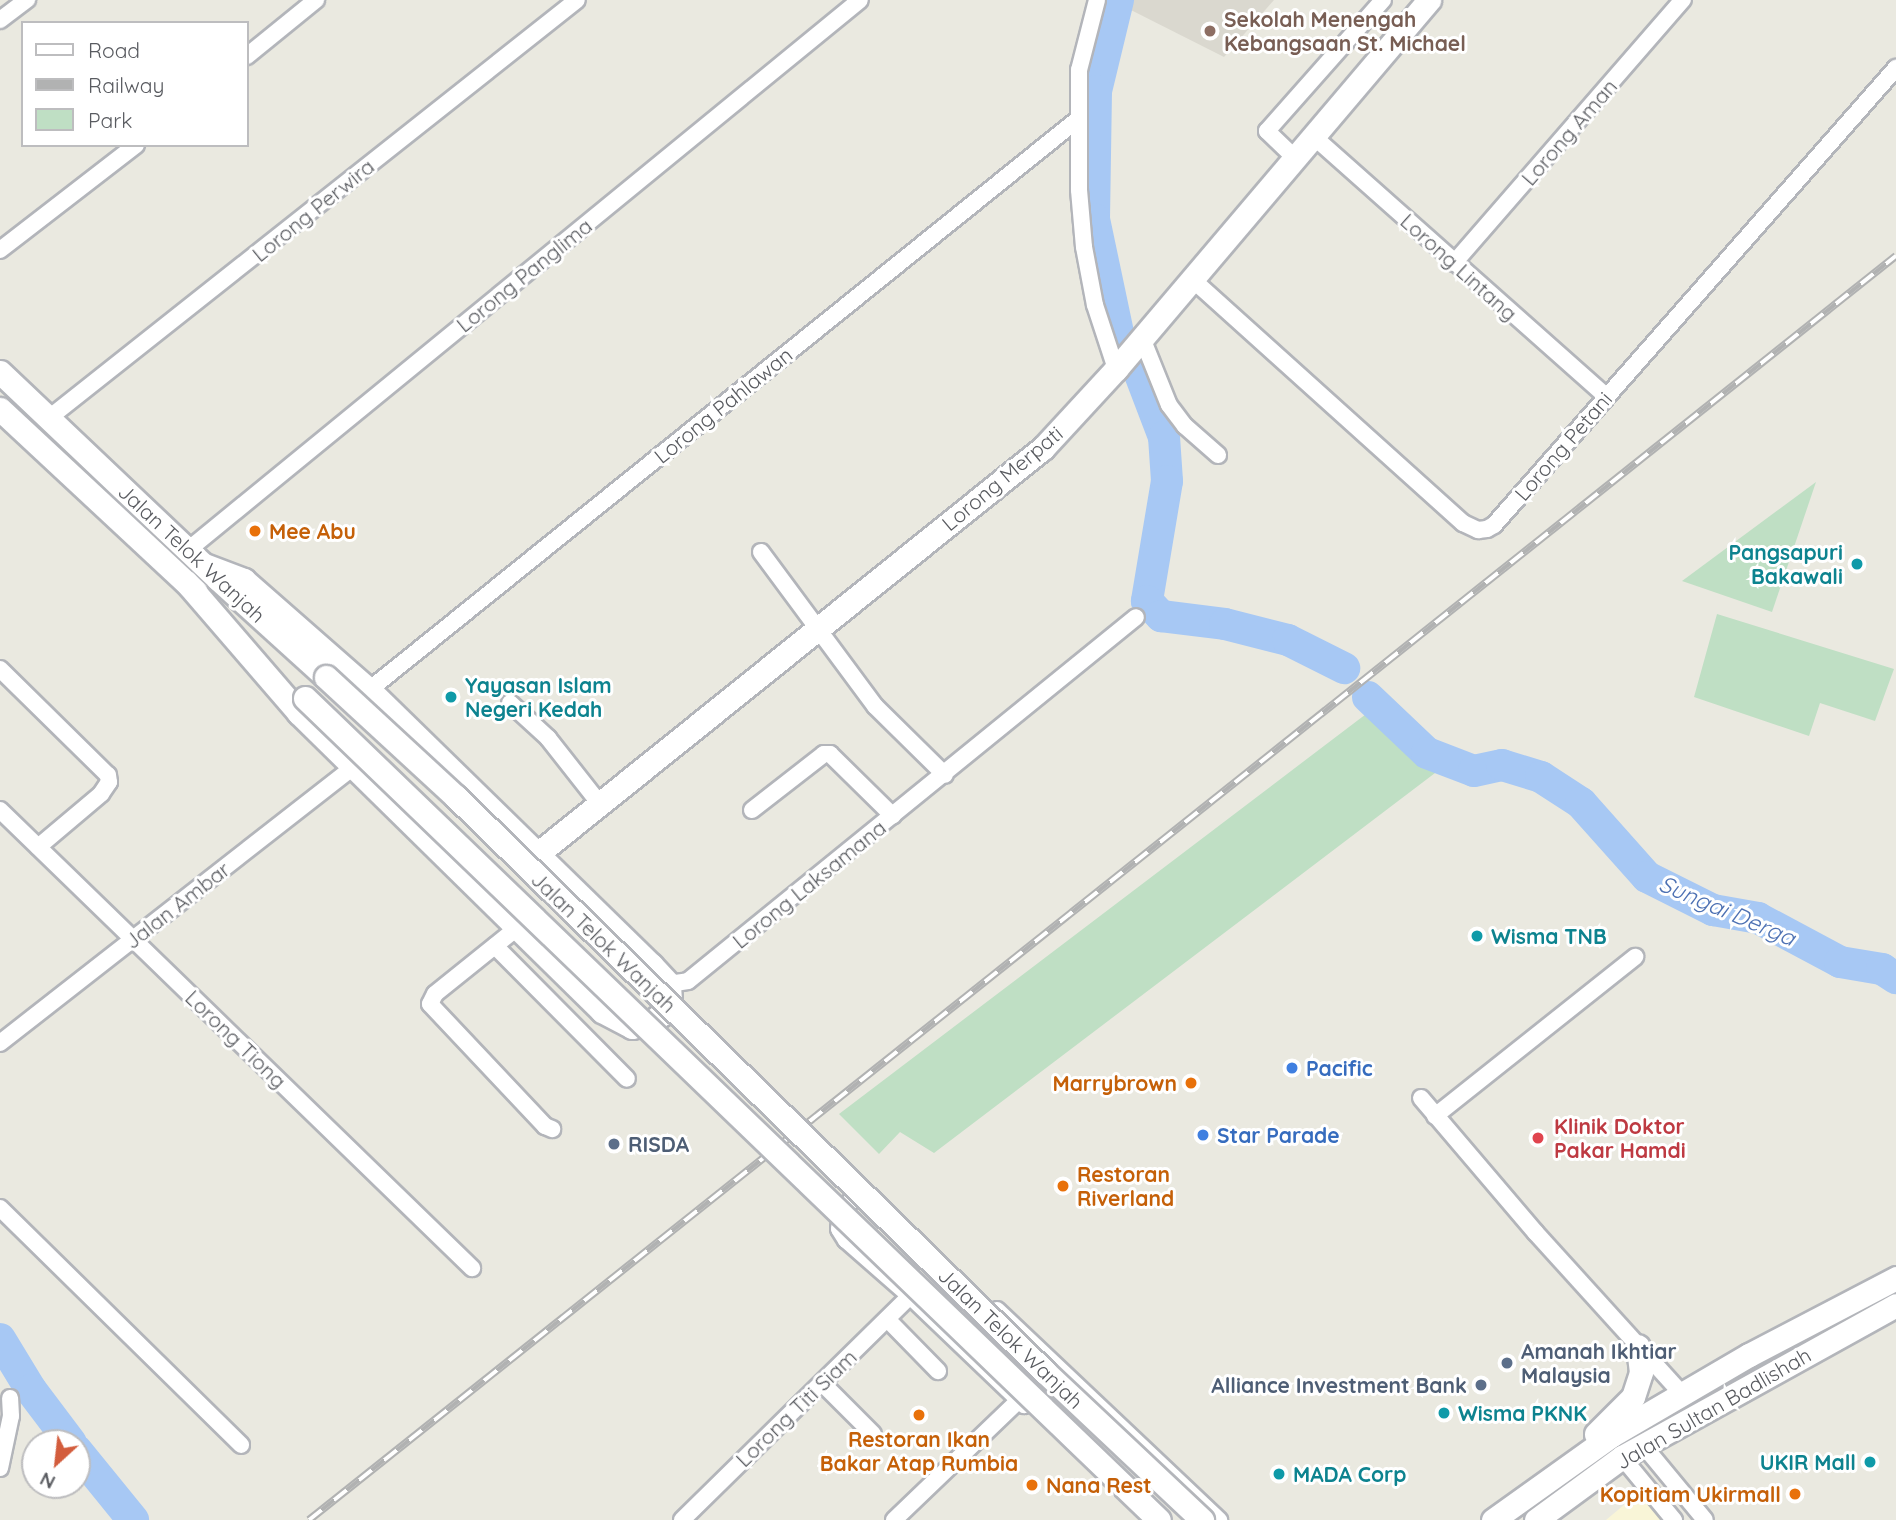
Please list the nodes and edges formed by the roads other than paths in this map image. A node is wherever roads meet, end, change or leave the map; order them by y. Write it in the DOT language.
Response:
graph roads {
  1 [pos="27,0"];
  2 [pos="316,0"];
  3 [pos="577,0"];
  4 [pos="860,0"];
  5 [pos="1097,0"];
  6 [pos="1383,0"];
  7 [pos="1429,0"];
  8 [pos="1683,0"];
  9 [pos="0,20"];
  10 [pos="248,56"];
  11 [pos="1896,68"];
  12 [pos="1077,120"];
  13 [pos="1312,136"];
  14 [pos="132,147"];
  15 [pos="1295,158"];
  16 [pos="0,250"];
  17 [pos="1454,263"];
  18 [pos="1192,279"];
  19 [pos="1142,338"];
  20 [pos="1116,369"];
  21 [pos="0,372"];
  22 [pos="1606,396"];
  23 [pos="0,409"];
  24 [pos="49,418"];
  25 [pos="1218,454"];
  26 [pos="761,552"];
  27 [pos="196,558"];
  28 [pos="186,582"];
  29 [pos="1136,617"];
  30 [pos="820,628"];
  31 [pos="0,669"];
  32 [pos="369,690"];
  33 [pos="510,703"];
  34 [pos="353,767"];
  35 [pos="945,775"];
  36 [pos="600,804"];
  37 [pos="0,810"];
  38 [pos="752,810"];
  39 [pos="893,816"];
  40 [pos="38,847"];
  41 [pos="536,855"];
  42 [pos="517,928"];
  43 [pos="133,939"];
  44 [pos="495,946"];
  45 [pos="1635,957"];
  46 [pos="669,984"];
  47 [pos="0,1043"];
  48 [pos="627,1079"];
  49 [pos="1421,1098"];
  50 [pos="1435,1116"];
  51 [pos="552,1129"];
  52 [pos="0,1208"];
  53 [pos="472,1268"];
  54 [pos="1896,1278"];
  55 [pos="910,1296"];
  56 [pos="1896,1304"];
  57 [pos="887,1319"];
  58 [pos="1638,1346"];
  59 [pos="938,1371"];
  60 [pos="822,1383"];
  61 [pos="1682,1394"];
  62 [pos="10,1398"];
  63 [pos="1019,1400"];
  64 [pos="873,1434"];
  65 [pos="241,1445"];
  66 [pos="1643,1445"];
  67 [pos="1622,1457"];
  68 [pos="0,1468"];
  69 [pos="1554,1476"];
  70 [pos="682,1520"];
  71 [pos="894,1520"];
  72 [pos="1145,1520"];
  73 [pos="1159,1520"];
  74 [pos="1202,1520"];
  75 [pos="1219,1520"];
  76 [pos="1493,1520"];
  77 [pos="1536,1520"];
  78 [pos="1674,1520"];
  79 [pos="1705,1520"];
  1 -- 9 [label="street"];
  2 -- 10 [label="street"];
  3 -- 24 [label="street, Lorong Perwira"];
  4 -- 27 [label="street, Lorong Panglima"];
  5 -- 12 [label="street"];
  6 -- 15 [label="street"];
  7 -- 13 [label="main road, Lorong Merpati"];
  8 -- 17 [label="street, Lorong Aman"];
  11 -- 22 [label="street, Lorong Petani"];
  12 -- 20 [label="street"];
  12 -- 32 [label="street, Lorong Pahlawan"];
  13 -- 15 [label="main road, Lorong Merpati"];
  13 -- 17 [label="street, Lorong Lintang"];
  14 -- 16 [label="street"];
  15 -- 18 [label="main road, Lorong Merpati"];
  17 -- 22 [label="street, Lorong Lintang"];
  18 -- 19 [label="main road, Lorong Merpati"];
  18 -- 22 [label="street, Lorong Petani"];
  19 -- 20 [label="main road, Lorong Merpati"];
  19 -- 25 [label="street"];
  20 -- 30 [label="main road, Lorong Merpati"];
  21 -- 24 [label="main road, Jalan Telok Wanjah"];
  23 -- 28 [label="main road, Jalan Telok Wanjah"];
  24 -- 27 [label="main road, Jalan Telok Wanjah"];
  26 -- 30 [label="street"];
  27 -- 32 [label="main road"];
  27 -- 74 [label="main road, Jalan Telok Wanjah, bridge"];
  28 -- 34 [label="main road"];
  28 -- 73 [label="main road, Jalan Telok Wanjah, bridge"];
  29 -- 35 [label="street, Lorong Laksamana"];
  30 -- 35 [label="street"];
  30 -- 36 [label="main road, Lorong Merpati"];
  31 -- 40 [label="street"];
  32 -- 41 [label="main road"];
  33 -- 36 [label="street"];
  34 -- 42 [label="main road"];
  34 -- 43 [label="street, Jalan Ambar"];
  35 -- 39 [label="street, Lorong Laksamana"];
  36 -- 41 [label="main road, Lorong Merpati"];
  37 -- 40 [label="street, Lorong Tiong"];
  38 -- 39 [label="street"];
  39 -- 46 [label="street, Lorong Laksamana"];
  40 -- 43 [label="street, Lorong Tiong"];
  41 -- 46 [label="main road"];
  42 -- 44 [label="street"];
  42 -- 46 [label="main road"];
  43 -- 47 [label="street, Jalan Ambar"];
  43 -- 53 [label="street, Lorong Tiong"];
  44 -- 48 [label="street"];
  44 -- 51 [label="street"];
  45 -- 50 [label="street"];
  49 -- 50 [label="street"];
  50 -- 58 [label="street"];
  52 -- 65 [label="street"];
  54 -- 61 [label="main road, Jalan Sultan Badlishah"];
  55 -- 57 [label="street, Lorong Titi Siam"];
  55 -- 63 [label="street"];
  55 -- 75 [label="street"];
  56 -- 66 [label="main road, Jalan Sultan Badlishah"];
  57 -- 59 [label="street"];
  57 -- 60 [label="street, Lorong Titi Siam"];
  58 -- 61 [label="street"];
  58 -- 69 [label="main road"];
  60 -- 64 [label="street"];
  60 -- 70 [label="street, Lorong Titi Siam"];
  61 -- 69 [label="main road, Jalan Sultan Badlishah"];
  62 -- 68 [label="street"];
  63 -- 71 [label="street"];
  63 -- 72 [label="street"];
  66 -- 67 [label="main road, Jalan Sultan Badlishah"];
  66 -- 79 [label="street"];
  67 -- 77 [label="main road, Jalan Sultan Badlishah"];
  67 -- 78 [label="street"];
  69 -- 76 [label="main road, Jalan Sultan Badlishah"];
}
